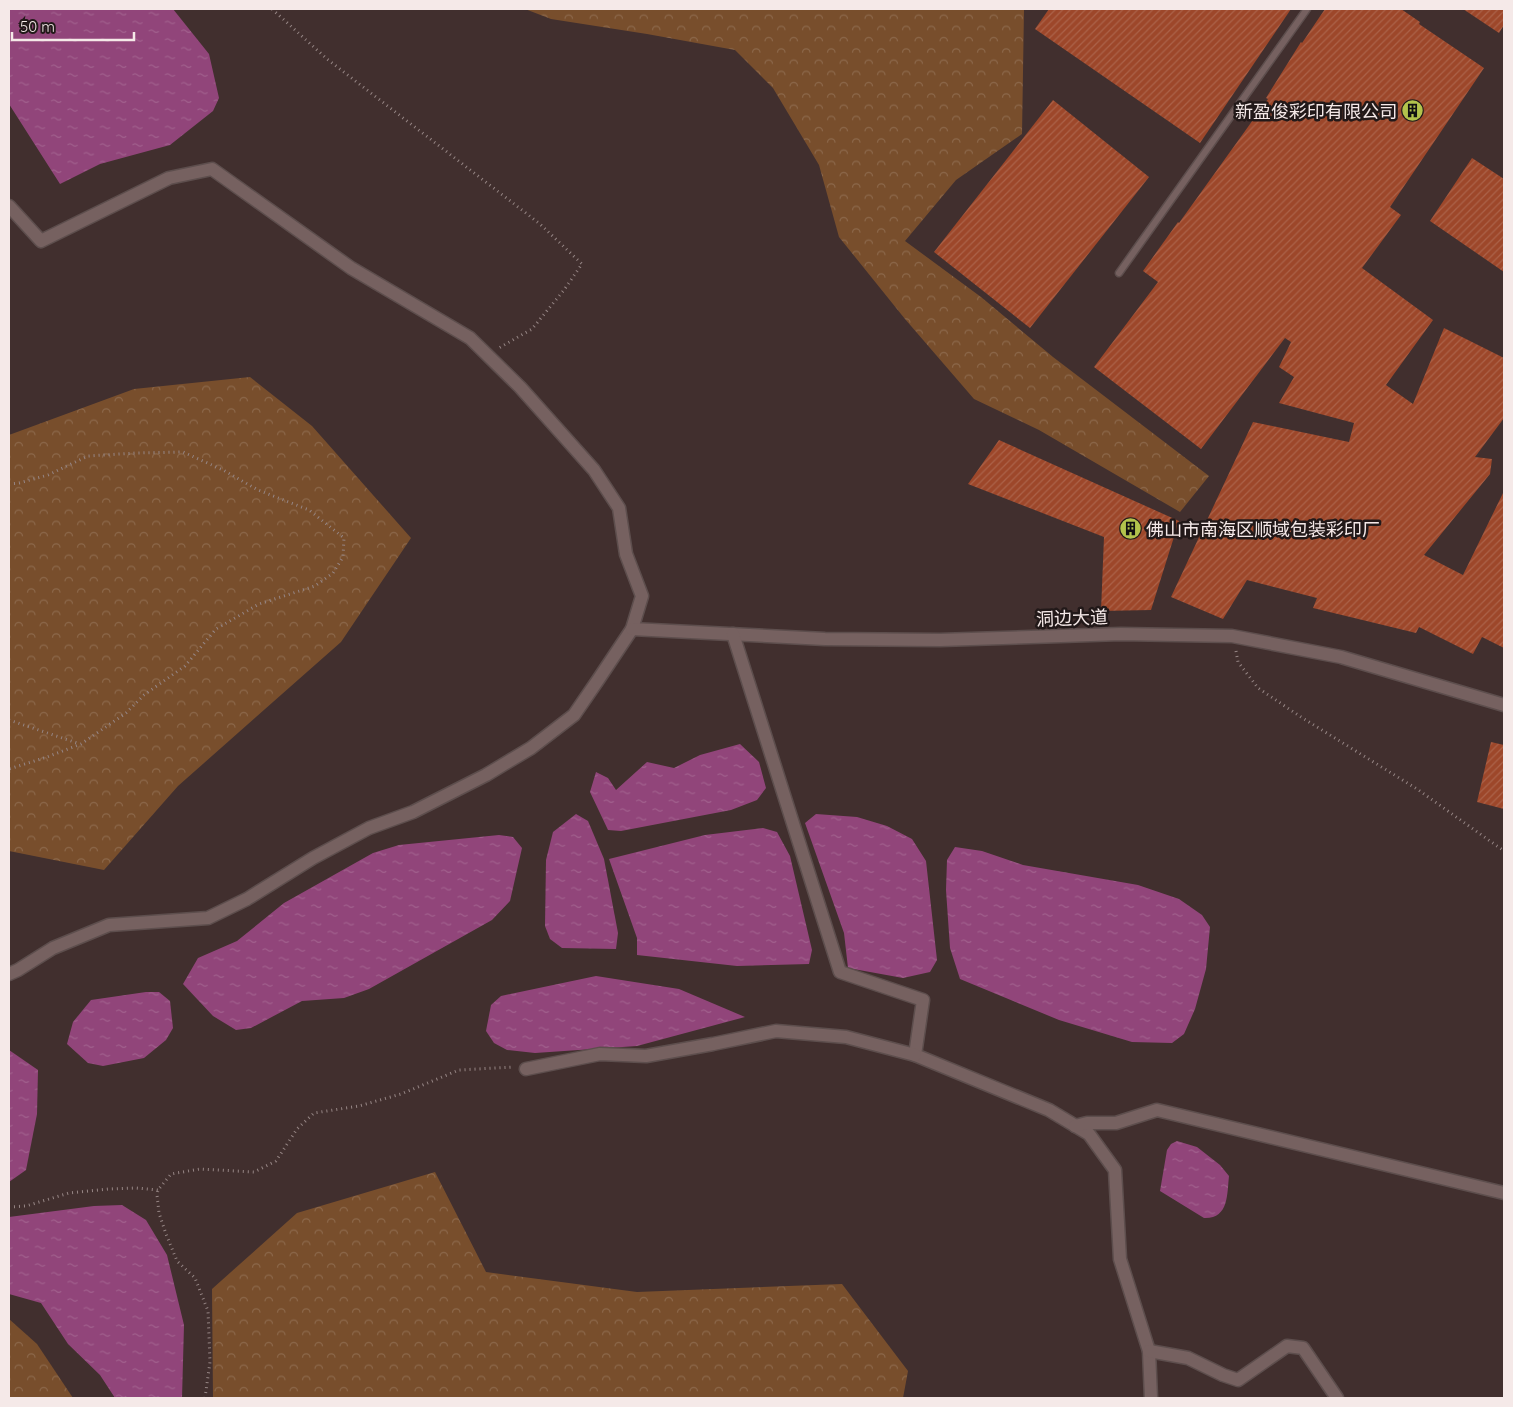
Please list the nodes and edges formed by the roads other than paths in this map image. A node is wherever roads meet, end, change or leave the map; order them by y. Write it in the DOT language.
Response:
graph roads {
  1 [pos="1307,9"];
  2 [pos="9,206"];
  3 [pos="1119,274"];
  4 [pos="632,629"];
  5 [pos="733,634"];
  6 [pos="1504,705"];
  7 [pos="9,974"];
  8 [pos="916,1055"];
  9 [pos="526,1069"];
  10 [pos="1075,1126"];
  11 [pos="1504,1193"];
  12 [pos="1149,1351"];
  13 [pos="1151,1398"];
  14 [pos="1337,1398"];
  1 -- 3 [label="lane"];
  2 -- 4 [label="street"];
  4 -- 5 [label="street, 洞边大道"];
  4 -- 7 [label="street"];
  5 -- 6 [label="street, 洞边大道"];
  5 -- 8 [label="street"];
  8 -- 9 [label="street"];
  8 -- 10 [label="street"];
  10 -- 11 [label="street"];
  10 -- 12 [label="street"];
  12 -- 13 [label="street"];
  12 -- 14 [label="street"];
}
